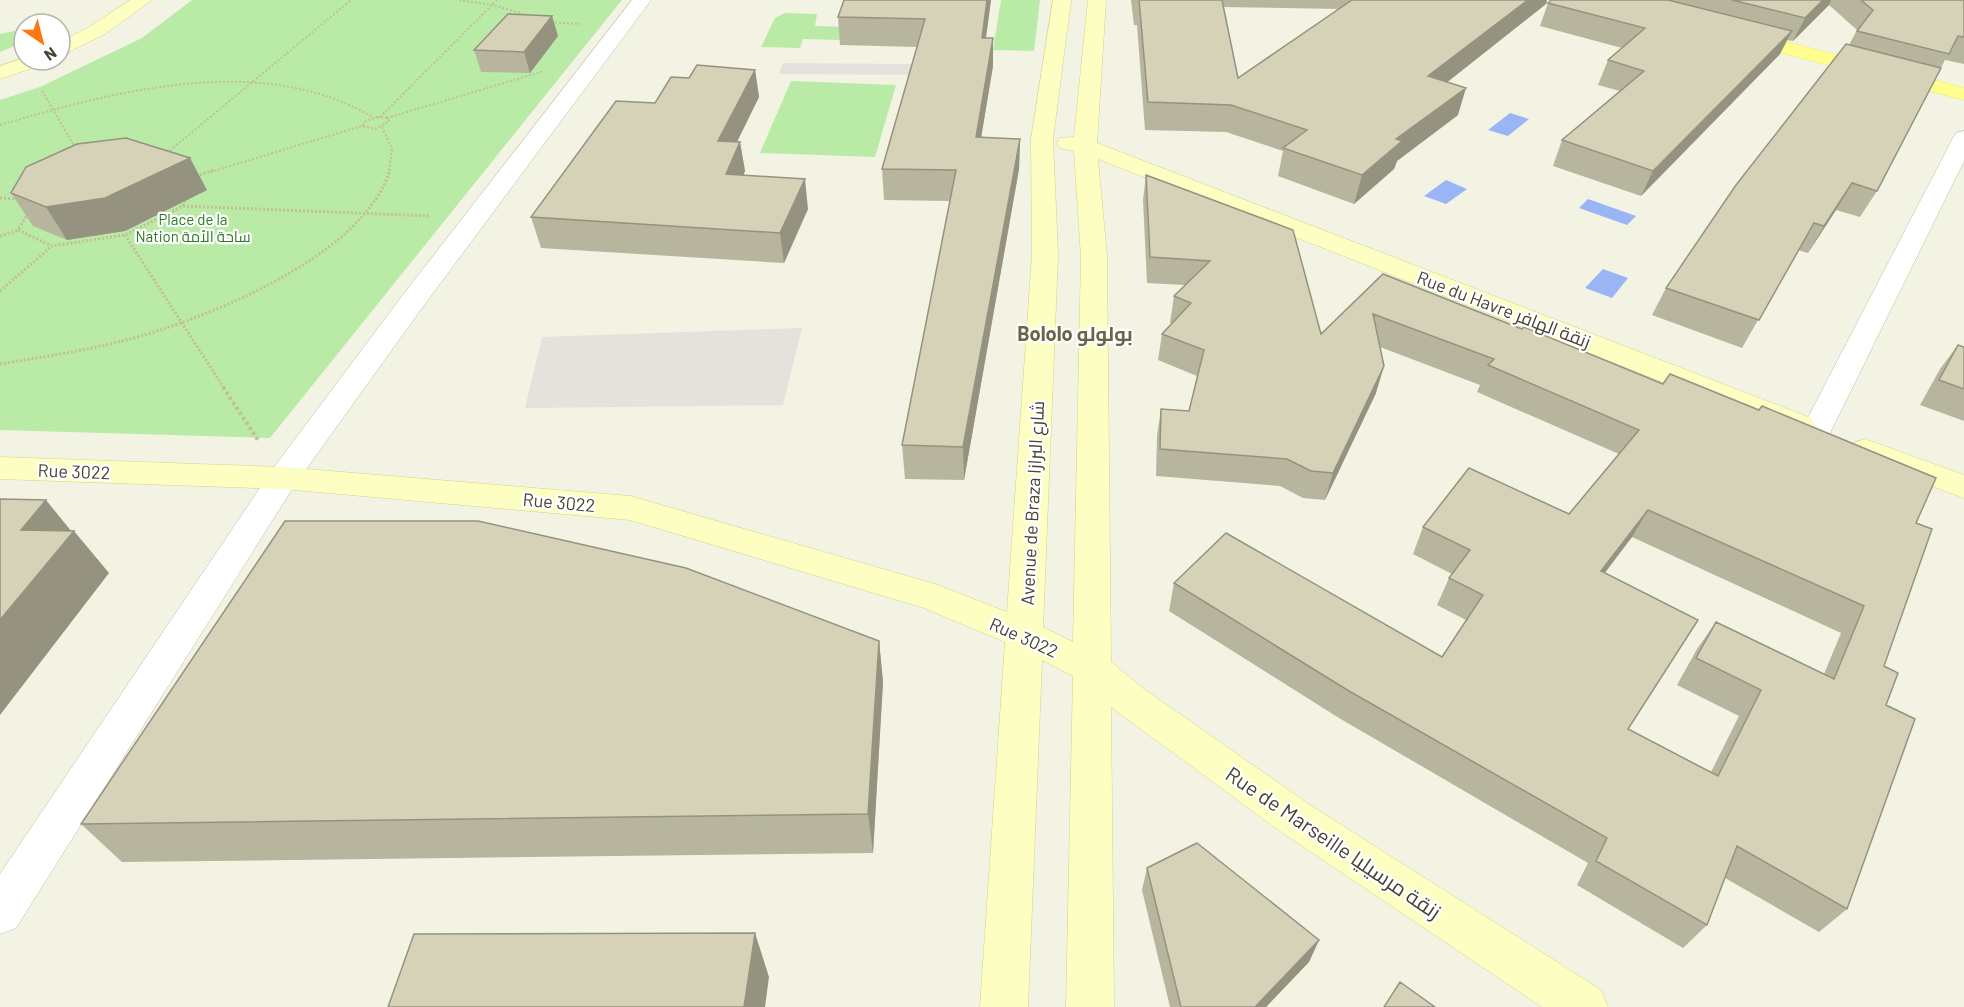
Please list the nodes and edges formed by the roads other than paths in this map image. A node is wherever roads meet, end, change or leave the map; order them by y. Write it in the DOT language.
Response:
graph roads {
  1 [pos="143,0"];
  2 [pos="642,0"];
  3 [pos="1062,0"];
  4 [pos="1097,0"];
  5 [pos="72,44"];
  6 [pos="1053,71"];
  7 [pos="1092,73"];
  8 [pos="1964,80"];
  9 [pos="1964,94"];
  10 [pos="1964,138"];
  11 [pos="1042,139"];
  12 [pos="1085,146"];
  13 [pos="1816,431"];
  14 [pos="0,468"];
  15 [pos="283,478"];
  16 [pos="1964,488"];
  17 [pos="1025,635"];
  18 [pos="1091,668"];
  19 [pos="0,913"];
  20 [pos="1004,1007"];
  21 [pos="1090,1007"];
  22 [pos="1584,1007"];
  1 -- 5 [label="main road"];
  2 -- 15 [label="street"];
  3 -- 6 [label="main road, Avenue de Braza شارع البرازا"];
  4 -- 7 [label="main road"];
  6 -- 7 [label="main road"];
  6 -- 11 [label="main road, Avenue de Braza شارع البرازا"];
  7 -- 12 [label="main road"];
  8 -- 9 [label="main road"];
  10 -- 13 [label="street"];
  11 -- 12 [label="main road, Rue du Havre زنقة الهافر"];
  11 -- 17 [label="main road, Avenue de Braza شارع البرازا"];
  12 -- 13 [label="main road, Rue du Havre زنقة الهافر"];
  12 -- 18 [label="main road"];
  13 -- 16 [label="main road, Rue du Havre زنقة الهافر"];
  14 -- 15 [label="main road, Rue 3022"];
  15 -- 17 [label="main road, Rue 3022"];
  15 -- 19 [label="street"];
  17 -- 18 [label="main road, Rue 3022"];
  17 -- 20 [label="main road, Avenue de Braza شارع البرازا"];
  18 -- 21 [label="main road"];
  18 -- 22 [label="main road, Rue de Marseille زنقة مرسيليا"];
}
